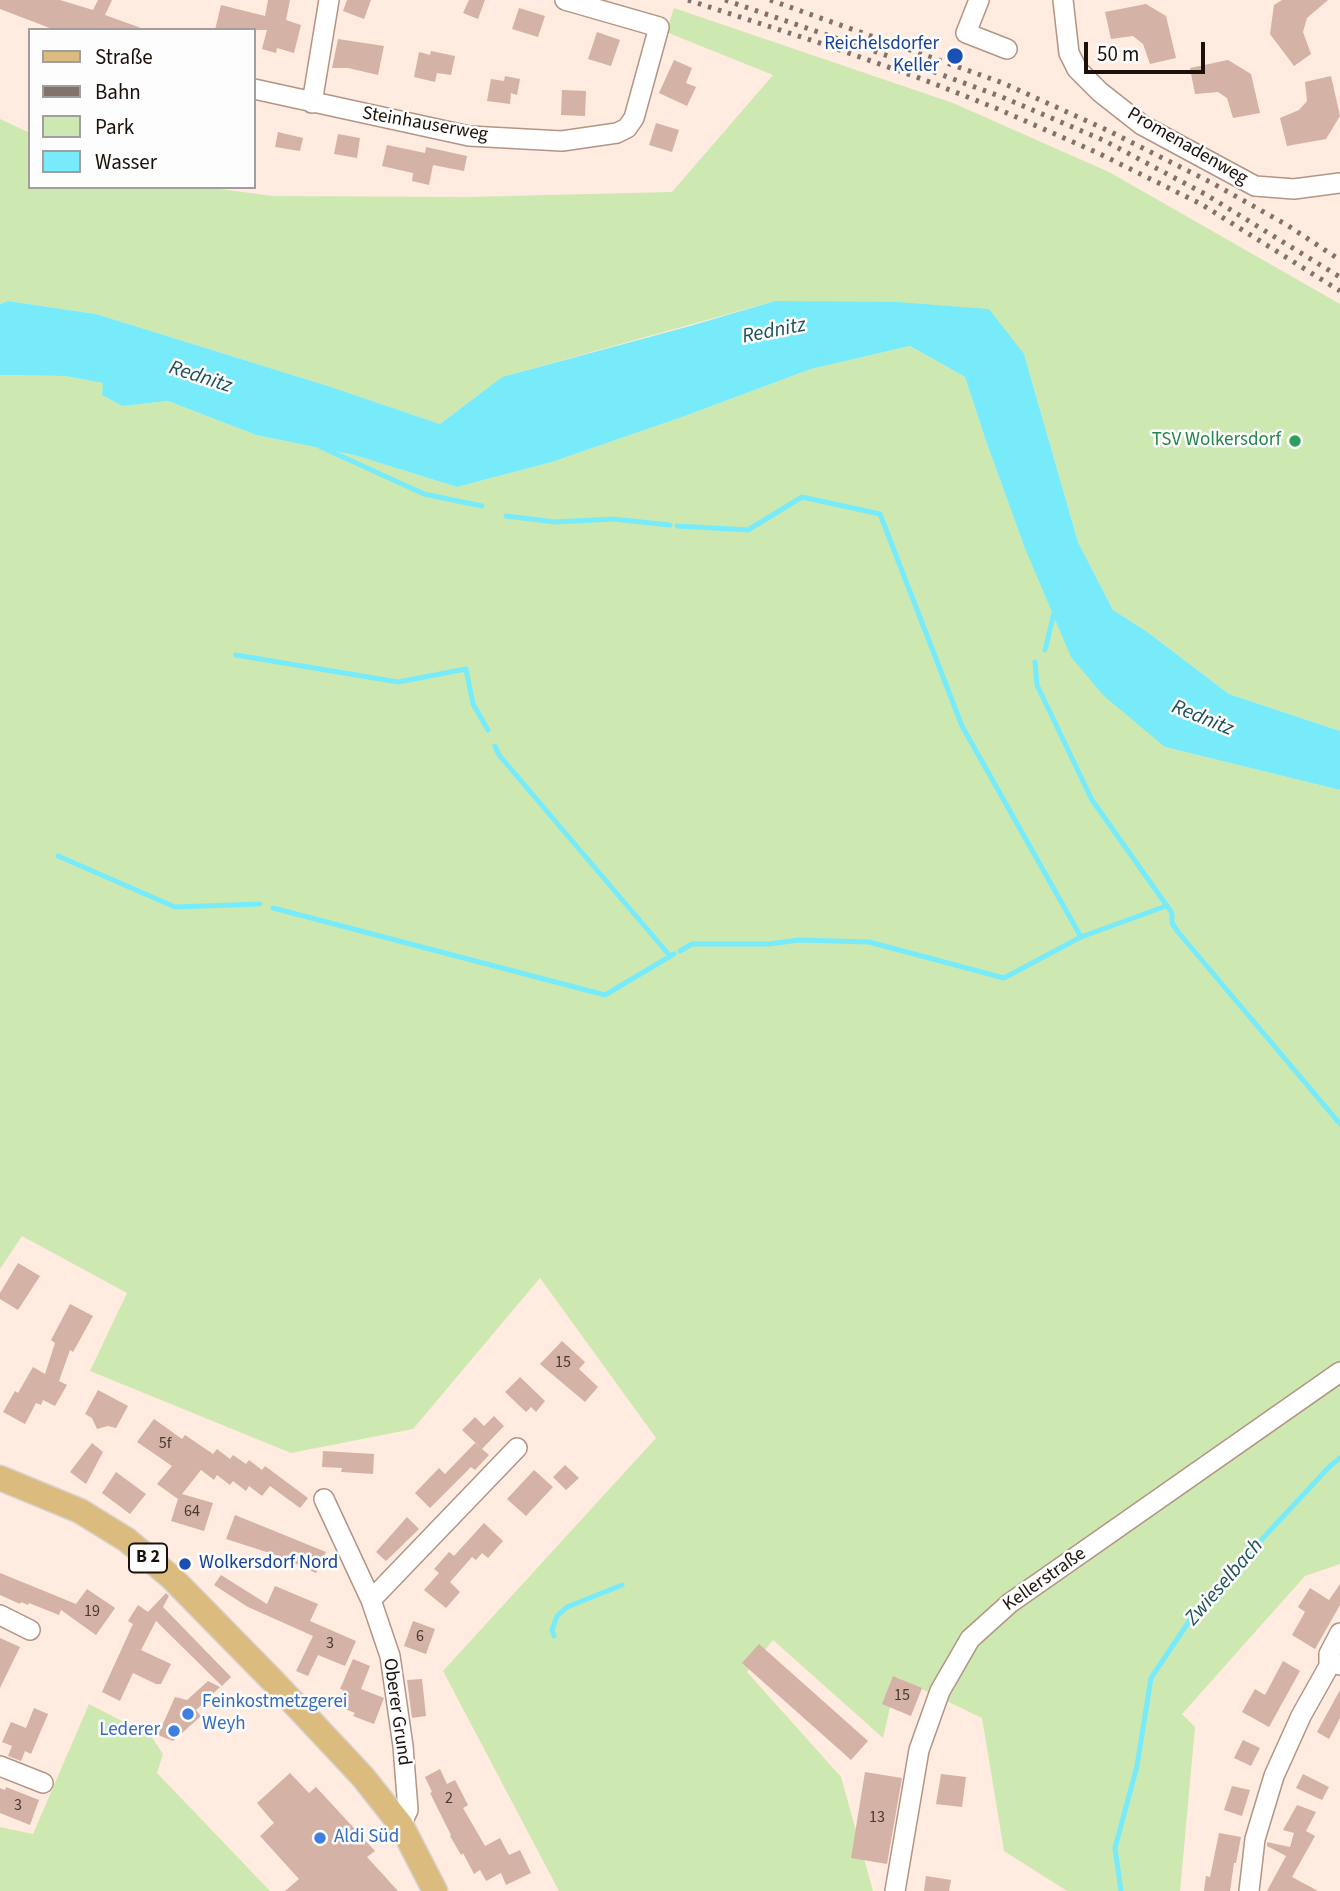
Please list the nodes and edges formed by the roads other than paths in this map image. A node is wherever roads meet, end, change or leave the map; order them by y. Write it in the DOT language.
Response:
graph roads {
  1 [pos="329,0"];
  2 [pos="565,0"];
  3 [pos="979,0"];
  4 [pos="1063,0"];
  5 [pos="1007,49"];
  6 [pos="256,89"];
  7 [pos="312,103"];
  8 [pos="1340,183"];
  9 [pos="1340,1372"];
  10 [pos="517,1448"];
  11 [pos="0,1478"];
  12 [pos="324,1499"];
  13 [pos="371,1600"];
  14 [pos="0,1615"];
  15 [pos="30,1630"];
  16 [pos="1340,1633"];
  17 [pos="1335,1664"];
  18 [pos="0,1766"];
  19 [pos="43,1783"];
  20 [pos="401,1825"];
  21 [pos="435,1891"];
  22 [pos="895,1891"];
  23 [pos="1249,1891"];
  1 -- 7 [label="street"];
  2 -- 7 [label="street, Steinhauserweg"];
  3 -- 5 [label="street"];
  4 -- 8 [label="street, Promenadenweg"];
  6 -- 7 [label="street, Steinhauserweg"];
  9 -- 22 [label="street, Kellerstraße"];
  10 -- 13 [label="street"];
  11 -- 20 [label="main road, B 2"];
  12 -- 13 [label="street, Oberer Grund"];
  13 -- 20 [label="street, Oberer Grund"];
  14 -- 15 [label="street"];
  16 -- 17 [label="street"];
  17 -- 23 [label="street"];
  18 -- 19 [label="street"];
  20 -- 21 [label="main road, B 2"];
}
